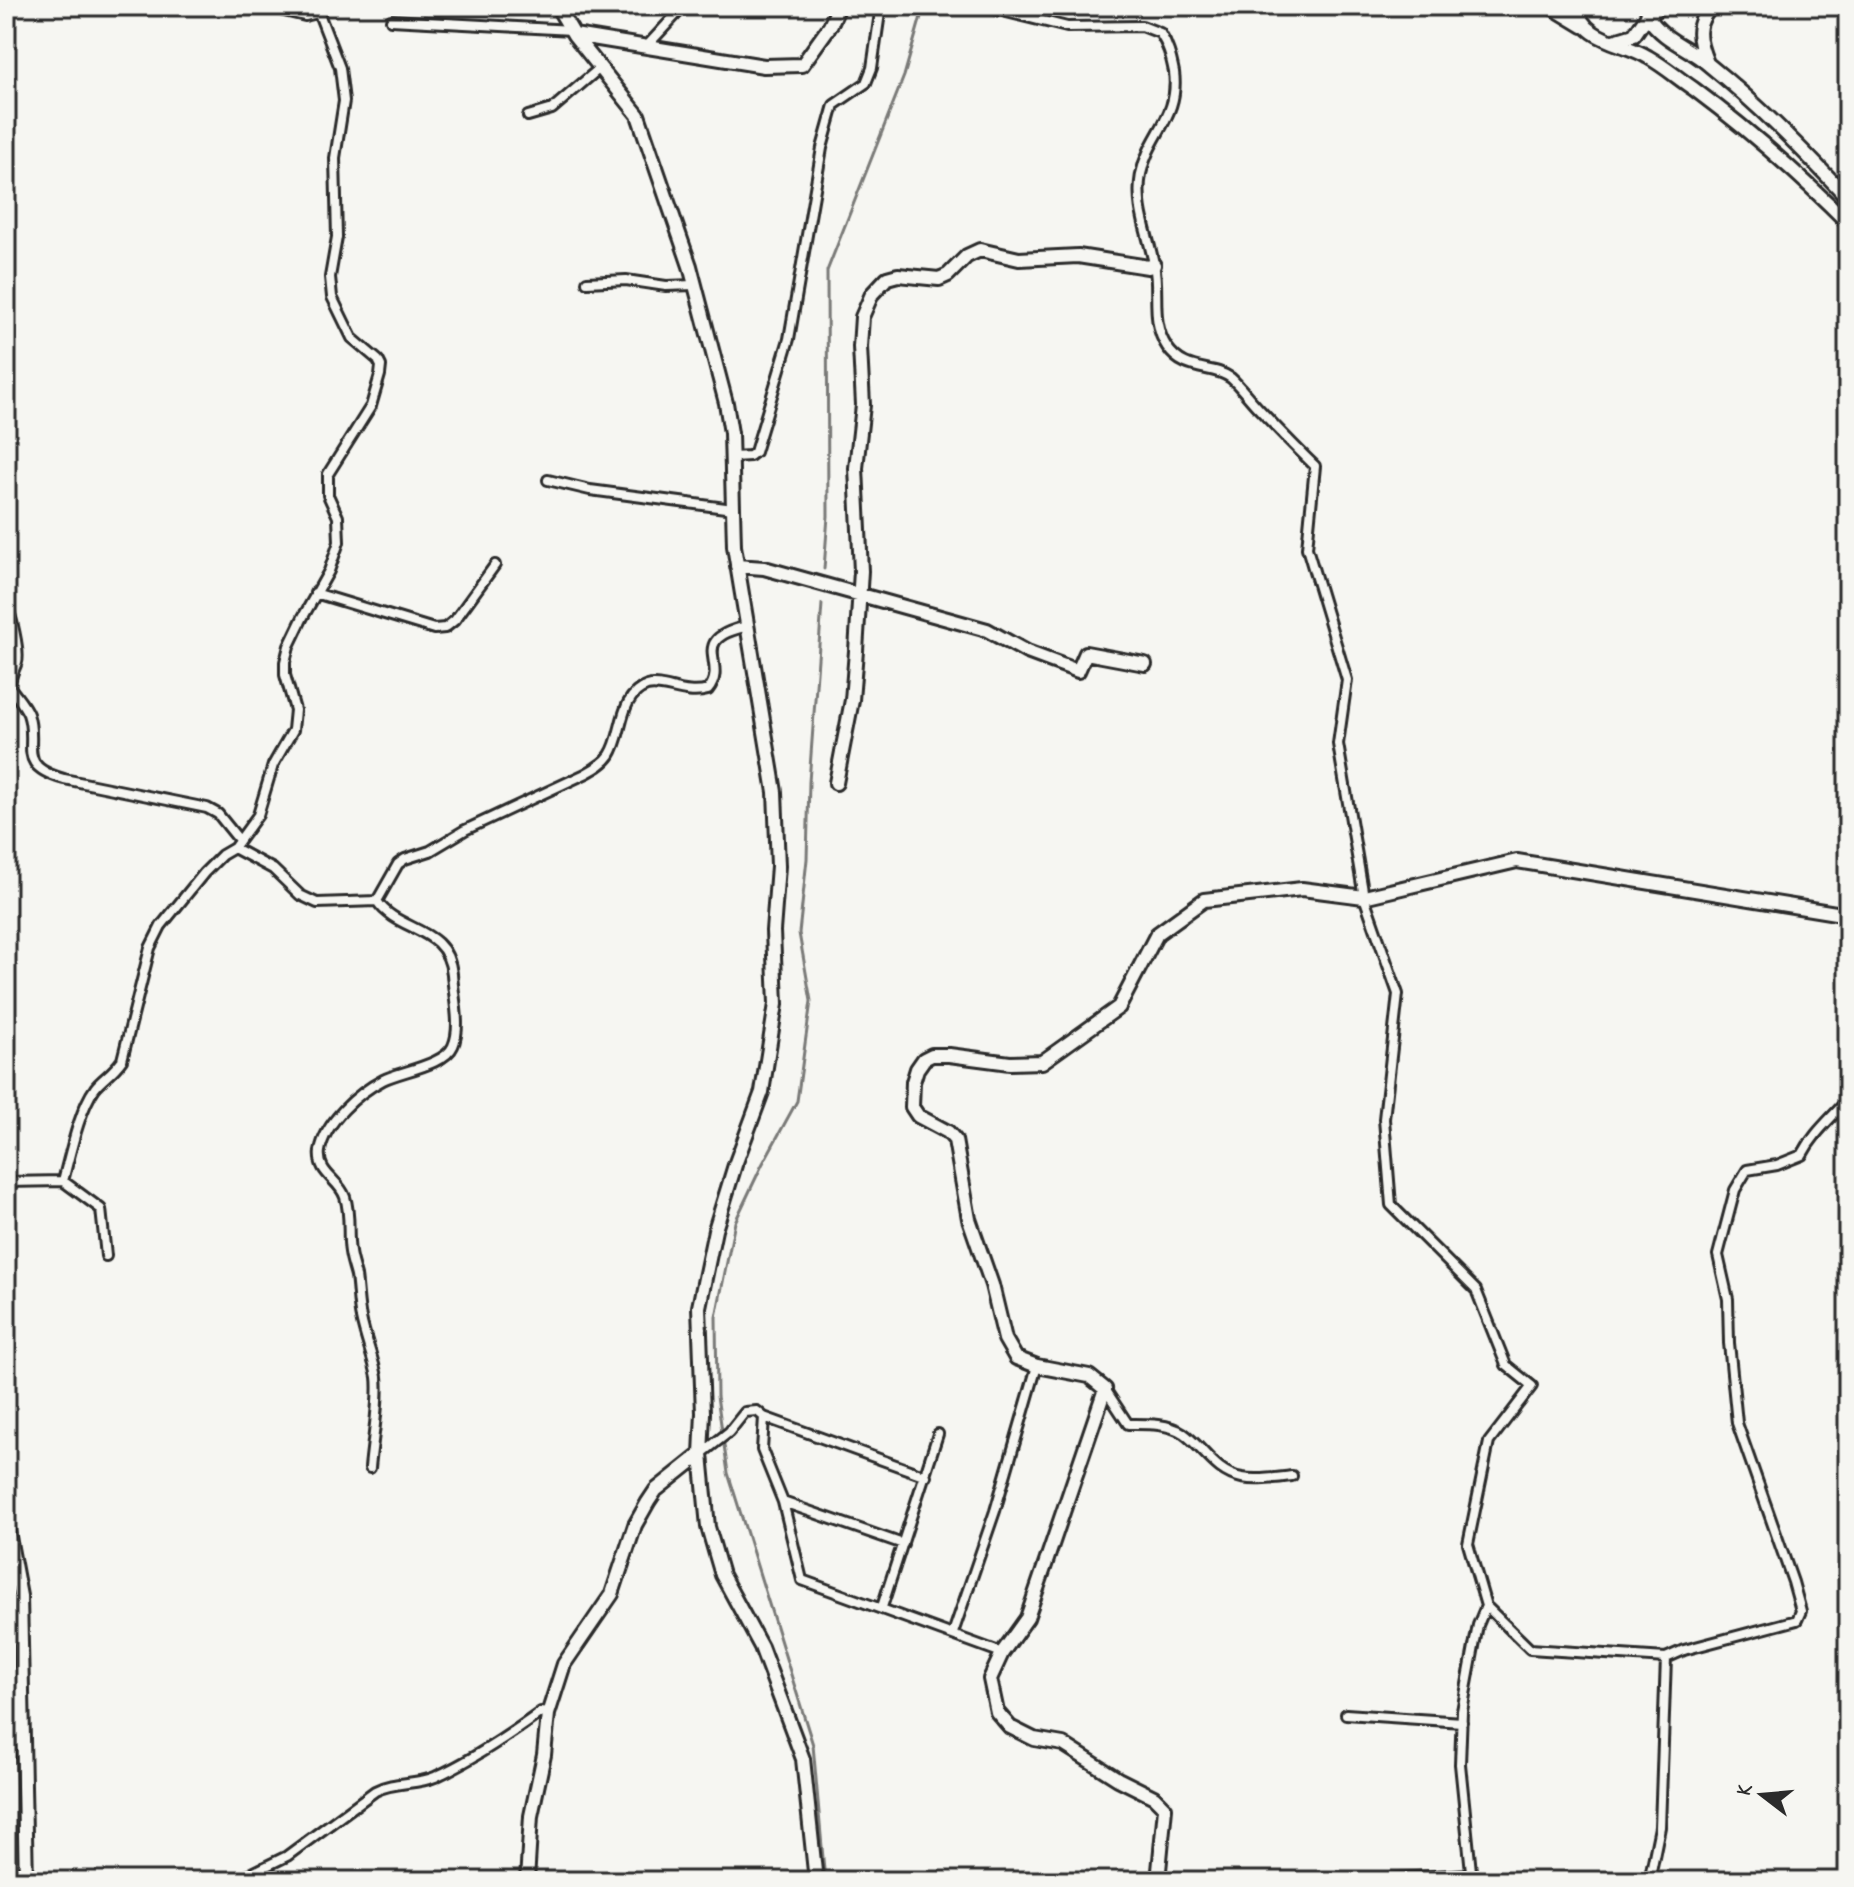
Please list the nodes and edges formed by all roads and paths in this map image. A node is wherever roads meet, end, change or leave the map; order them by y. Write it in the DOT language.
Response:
graph roads {
  1 [pos="263,6"];
  2 [pos="557,6"];
  3 [pos="684,6"];
  4 [pos="839,6"];
  5 [pos="881,6"];
  6 [pos="982,6"];
  7 [pos="1550,6"];
  8 [pos="1577,6"];
  9 [pos="1662,6"];
  10 [pos="1713,6"];
  11 [pos="316,10"];
  12 [pos="1648,11"];
  13 [pos="391,20"];
  14 [pos="1586,27"];
  15 [pos="573,32"];
  16 [pos="1614,41"];
  17 [pos="646,47"];
  18 [pos="1707,63"];
  19 [pos="601,67"];
  20 [pos="528,116"];
  21 [pos="1848,198"];
  22 [pos="1848,223"];
  23 [pos="1154,265"];
  24 [pos="587,282"];
  25 [pos="694,285"];
  26 [pos="733,457"];
  27 [pos="548,480"];
  28 [pos="733,509"];
  29 [pos="495,565"];
  30 [pos="737,566"];
  31 [pos="315,593"];
  32 [pos="859,594"];
  33 [pos="6,604"];
  34 [pos="748,626"];
  35 [pos="1145,664"];
  36 [pos="836,783"];
  37 [pos="236,844"];
  38 [pos="1364,897"];
  39 [pos="377,901"];
  40 [pos="1848,915"];
  41 [pos="1848,1053"];
  42 [pos="1848,1087"];
  43 [pos="1848,1099"];
  44 [pos="63,1181"];
  45 [pos="6,1182"];
  46 [pos="106,1256"];
  47 [pos="1037,1366"];
  48 [pos="1105,1389"];
  49 [pos="764,1417"];
  50 [pos="938,1434"];
  51 [pos="701,1454"];
  52 [pos="370,1468"];
  53 [pos="926,1476"];
  54 [pos="1292,1476"];
  55 [pos="783,1502"];
  56 [pos="6,1521"];
  57 [pos="903,1544"];
  58 [pos="1486,1606"];
  59 [pos="882,1607"];
  60 [pos="953,1633"];
  61 [pos="1002,1653"];
  62 [pos="1666,1658"];
  63 [pos="548,1714"];
  64 [pos="1346,1714"];
  65 [pos="1462,1722"];
  66 [pos="1472,1878"];
  67 [pos="1361,1880"];
  68 [pos="26,1881"];
  69 [pos="236,1881"];
  70 [pos="527,1881"];
  71 [pos="816,1881"];
  72 [pos="1158,1881"];
  73 [pos="1649,1881"];
  1 -- 11 [label="street"];
  2 -- 15 [label="street"];
  3 -- 17 [label="street"];
  4 -- 17 [label="street"];
  5 -- 26 [label="street"];
  6 -- 23 [label="street"];
  7 -- 14 [label="street"];
  8 -- 14 [label="street"];
  9 -- 12 [label="street"];
  10 -- 18 [label="street"];
  11 -- 31 [label="street"];
  12 -- 16 [label="street"];
  12 -- 18 [label="street"];
  13 -- 15 [label="street"];
  14 -- 16 [label="street"];
  15 -- 17 [label="street"];
  15 -- 19 [label="street"];
  16 -- 22 [label="street"];
  18 -- 21 [label="street"];
  19 -- 20 [label="street"];
  19 -- 25 [label="street"];
  23 -- 32 [label="street"];
  23 -- 38 [label="street"];
  24 -- 25 [label="street"];
  25 -- 26 [label="street"];
  26 -- 28 [label="street"];
  27 -- 28 [label="street"];
  28 -- 30 [label="street"];
  29 -- 31 [label="street"];
  30 -- 32 [label="street"];
  30 -- 34 [label="street"];
  31 -- 37 [label="street"];
  32 -- 35 [label="street"];
  32 -- 36 [label="street"];
  33 -- 37 [label="street"];
  34 -- 39 [label="street"];
  34 -- 51 [label="street"];
  37 -- 39 [label="street"];
  37 -- 44 [label="street"];
  38 -- 40 [label="street"];
  38 -- 47 [label="street"];
  38 -- 58 [label="street"];
  39 -- 52 [label="street"];
  41 -- 42 [label="street"];
  43 -- 62 [label="street"];
  44 -- 45 [label="street"];
  44 -- 46 [label="street"];
  47 -- 48 [label="street"];
  47 -- 60 [label="street"];
  48 -- 54 [label="street"];
  48 -- 61 [label="street"];
  49 -- 51 [label="street"];
  49 -- 53 [label="street"];
  49 -- 55 [label="street"];
  50 -- 53 [label="street"];
  51 -- 63 [label="street"];
  51 -- 71 [label="street"];
  53 -- 57 [label="street"];
  55 -- 57 [label="street"];
  55 -- 59 [label="street"];
  56 -- 68 [label="street"];
  57 -- 59 [label="street"];
  58 -- 62 [label="street"];
  58 -- 65 [label="street"];
  59 -- 60 [label="street"];
  60 -- 61 [label="street"];
  61 -- 72 [label="street"];
  62 -- 73 [label="street"];
  63 -- 69 [label="street"];
  63 -- 70 [label="street"];
  64 -- 65 [label="street"];
  65 -- 66 [label="street"];
  66 -- 67 [label="street"];
}
